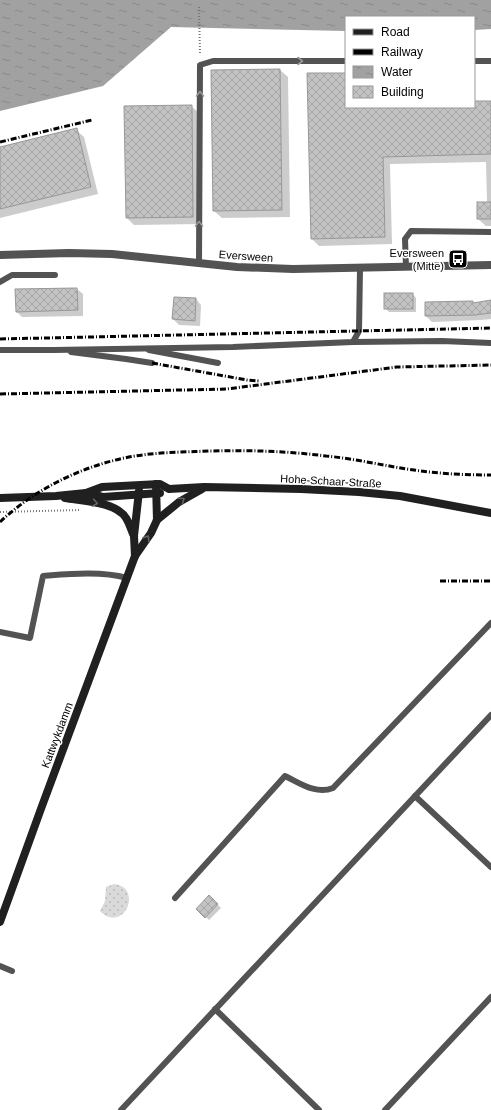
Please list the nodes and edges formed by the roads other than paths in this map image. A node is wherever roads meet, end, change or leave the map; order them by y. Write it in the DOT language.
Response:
graph roads {
  1 [pos="345,61"];
  2 [pos="475,61"];
  3 [pos="491,61"];
  4 [pos="491,232"];
  5 [pos="0,255"];
  6 [pos="199,263"];
  7 [pos="491,266"];
  8 [pos="406,267"];
  9 [pos="360,268"];
  10 [pos="55,275"];
  11 [pos="0,282"];
  12 [pos="353,342"];
  13 [pos="491,343"];
  14 [pos="136,348"];
  15 [pos="0,350"];
  16 [pos="54,350"];
  17 [pos="218,363"];
  18 [pos="152,364"];
  19 [pos="156,484"];
  20 [pos="139,485"];
  21 [pos="204,487"];
  22 [pos="169,488"];
  23 [pos="86,493"];
  24 [pos="156,493"];
  25 [pos="139,495"];
  26 [pos="56,496"];
  27 [pos="0,498"];
  28 [pos="491,514"];
  29 [pos="157,520"];
  30 [pos="134,536"];
  31 [pos="135,556"];
  32 [pos="127,578"];
  33 [pos="491,623"];
  34 [pos="0,632"];
  35 [pos="491,715"];
  36 [pos="415,796"];
  37 [pos="491,867"];
  38 [pos="175,898"];
  39 [pos="0,922"];
  40 [pos="0,966"];
  41 [pos="12,971"];
  42 [pos="491,997"];
  43 [pos="215,1009"];
  44 [pos="121,1110"];
  45 [pos="319,1110"];
  46 [pos="385,1110"];
  6 -- 1 [label="lane, one-way"];
  2 -- 3 [label="lane"];
  4 -- 8 [label="lane"];
  5 -- 6 [label="street, Eversween"];
  6 -- 9 [label="street, Eversween"];
  7 -- 8 [label="street, Eversween"];
  8 -- 9 [label="street, Eversween"];
  9 -- 12 [label="lane"];
  10 -- 11 [label="lane"];
  12 -- 13 [label="lane"];
  12 -- 14 [label="lane"];
  14 -- 16 [label="lane"];
  14 -- 17 [label="lane"];
  15 -- 16 [label="lane"];
  16 -- 18 [label="lane"];
  19 -- 20 [label="main road, Hohe-Schaar-Straße"];
  19 -- 22 [label="main road, Hohe-Schaar-Straße"];
  19 -- 24 [label="main road"];
  20 -- 23 [label="main road, Hohe-Schaar-Straße"];
  20 -- 25 [label="main road, Kattwykdamm"];
  21 -- 22 [label="main road, Hohe-Schaar-Straße"];
  21 -- 28 [label="main road, Hohe-Schaar-Straße"];
  29 -- 21 [label="main road, one-way"];
  22 -- 24 [label="main road, Hohe-Schaar-Straße"];
  23 -- 25 [label="main road, Hohe-Schaar-Straße"];
  23 -- 26 [label="main road, Hohe-Schaar-Straße"];
  24 -- 25 [label="main road, Hohe-Schaar-Straße"];
  24 -- 29 [label="main road"];
  25 -- 30 [label="main road, Kattwykdamm"];
  26 -- 27 [label="main road, Hohe-Schaar-Straße"];
  26 -- 30 [label="main road, one-way"];
  31 -- 29 [label="main road, Kattwykdamm, one-way"];
  30 -- 31 [label="main road, Kattwykdamm"];
  31 -- 32 [label="main road, Kattwykdamm"];
  32 -- 34 [label="lane"];
  32 -- 39 [label="main road, Kattwykdamm"];
  33 -- 38 [label="lane"];
  35 -- 36 [label="lane"];
  36 -- 37 [label="lane"];
  36 -- 43 [label="lane"];
  40 -- 41 [label="lane"];
  42 -- 46 [label="lane"];
  43 -- 44 [label="lane"];
  43 -- 45 [label="lane"];
}
